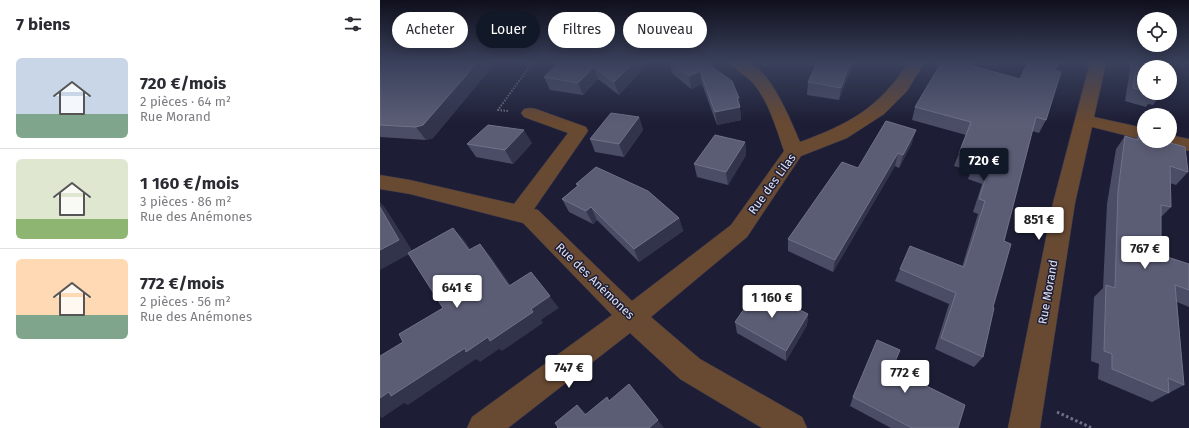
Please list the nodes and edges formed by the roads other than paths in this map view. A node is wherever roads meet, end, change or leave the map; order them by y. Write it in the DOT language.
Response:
graph roads {
  1 [pos="763,83"];
  2 [pos="904,83"];
  3 [pos="1093,83"];
  4 [pos="530,113"];
  5 [pos="1084,120"];
  6 [pos="1137,132"];
  7 [pos="1177,142"];
  8 [pos="1189,145"];
  9 [pos="794,151"];
  10 [pos="380,182"];
  11 [pos="520,212"];
  12 [pos="631,317"];
  13 [pos="483,428"];
  14 [pos="791,428"];
  15 [pos="1024,428"];
  1 -- 9 [label="street"];
  2 -- 9 [label="street, Rue des Lilas"];
  3 -- 5 [label="street, Rue Morand"];
  4 -- 11 [label="street"];
  5 -- 6 [label="street"];
  5 -- 15 [label="street, Rue Morand"];
  7 -- 8 [label="street"];
  9 -- 12 [label="street, Rue des Lilas"];
  10 -- 11 [label="street, Rue des Anémones"];
  11 -- 12 [label="street, Rue des Anémones"];
  12 -- 13 [label="street, Rue des Lilas"];
  12 -- 14 [label="street, Rue des Anémones"];
}
